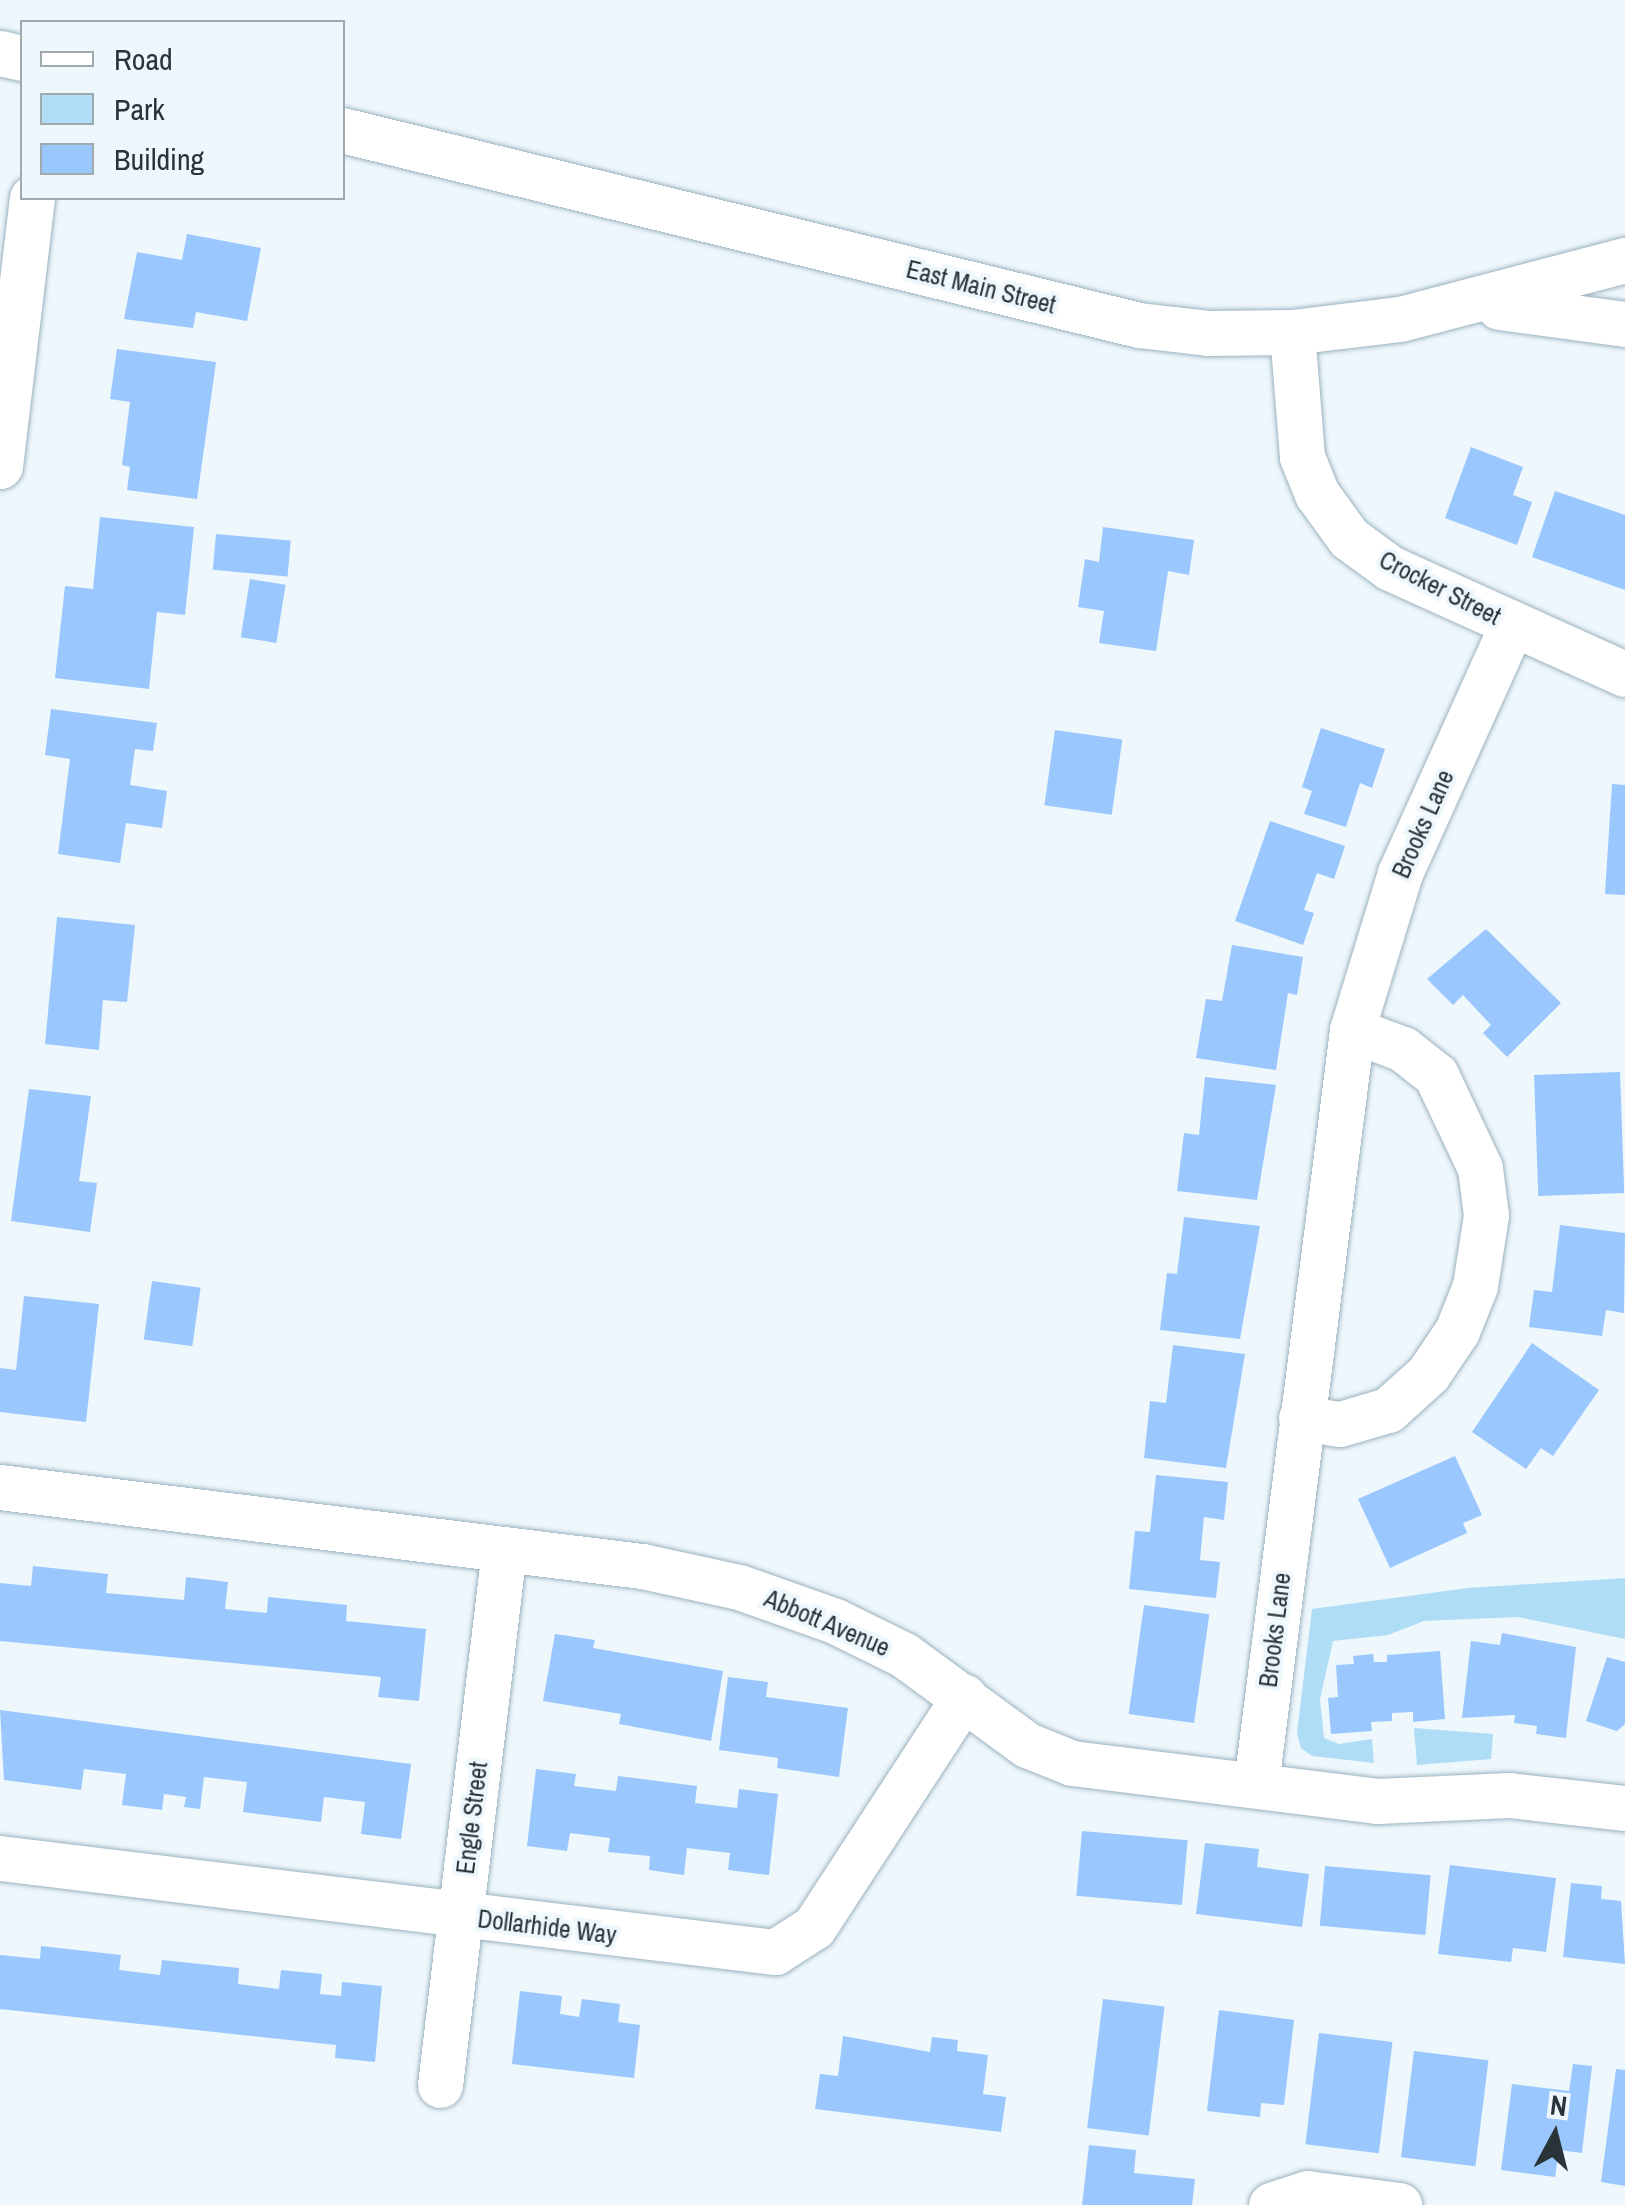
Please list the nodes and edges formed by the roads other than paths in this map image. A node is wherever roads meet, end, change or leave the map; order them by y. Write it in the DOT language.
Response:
graph roads {
  1 [pos="345,131"];
  2 [pos="32,200"];
  3 [pos="1625,260"];
  4 [pos="1477,304"];
  5 [pos="1625,324"];
  6 [pos="1292,332"];
  7 [pos="0,466"];
  8 [pos="1512,624"];
  9 [pos="1625,674"];
  10 [pos="1352,1030"];
  11 [pos="1300,1418"];
  12 [pos="0,1487"];
  13 [pos="504,1550"];
  14 [pos="964,1697"];
  15 [pos="1256,1784"];
  16 [pos="1625,1808"];
  17 [pos="0,1858"];
  18 [pos="461,1916"];
  19 [pos="440,2085"];
  20 [pos="1271,2205"];
  21 [pos="1399,2205"];
  1 -- 6 [label="street, East Main Street"];
  2 -- 7 [label="street"];
  3 -- 4 [label="street, East Main Street"];
  4 -- 5 [label="street"];
  4 -- 6 [label="street, East Main Street"];
  6 -- 8 [label="street, Crocker Street"];
  8 -- 9 [label="street, Crocker Street"];
  8 -- 10 [label="street, Brooks Lane"];
  10 -- 11 [label="street, Brooks Lane"];
  10 -- 11 [label="street"];
  11 -- 15 [label="street, Brooks Lane"];
  12 -- 13 [label="street, Abbott Avenue"];
  13 -- 14 [label="street, Abbott Avenue"];
  13 -- 18 [label="street, Engle Street"];
  14 -- 15 [label="street, Abbott Avenue"];
  14 -- 18 [label="street, Dollarhide Way"];
  15 -- 16 [label="street, Abbott Avenue"];
  17 -- 18 [label="street, Dollarhide Way"];
  18 -- 19 [label="street, Engle Street"];
  20 -- 21 [label="street"];
}
